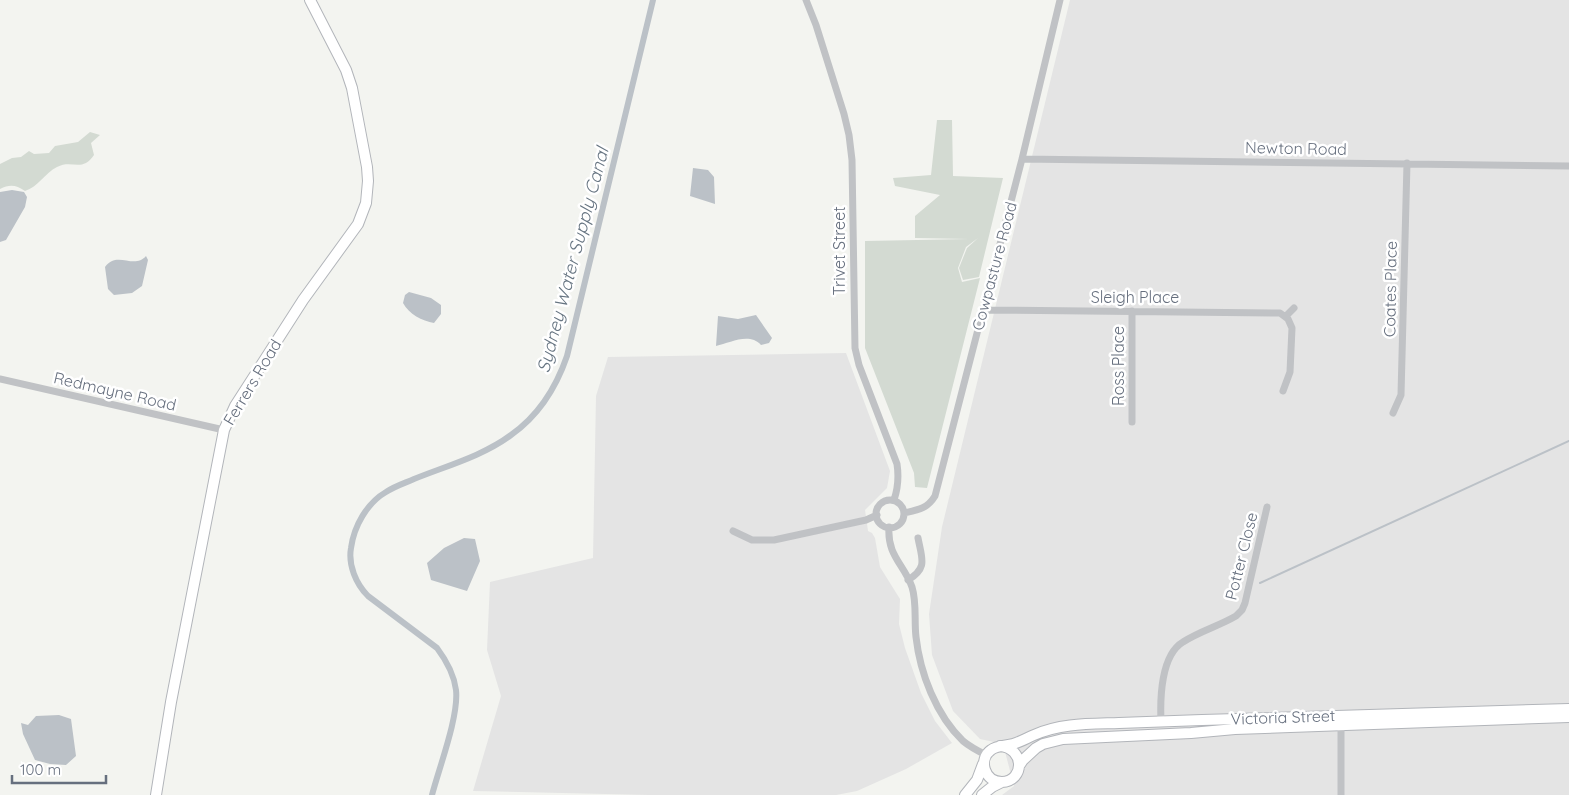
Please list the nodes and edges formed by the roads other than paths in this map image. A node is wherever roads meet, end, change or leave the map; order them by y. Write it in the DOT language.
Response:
graph roads {
  1 [pos="310,0"];
  2 [pos="806,0"];
  3 [pos="1060,0"];
  4 [pos="1022,159"];
  5 [pos="1407,163"];
  6 [pos="1569,166"];
  7 [pos="1294,308"];
  8 [pos="983,310"];
  9 [pos="1132,311"];
  10 [pos="1286,316"];
  11 [pos="0,378"];
  12 [pos="1283,391"];
  13 [pos="1393,413"];
  14 [pos="1132,422"];
  15 [pos="224,430"];
  16 [pos="894,500"];
  17 [pos="1267,506"];
  18 [pos="904,513"];
  19 [pos="877,515"];
  20 [pos="890,527"];
  21 [pos="733,530"];
  22 [pos="918,538"];
  23 [pos="908,580"];
  24 [pos="1569,709"];
  25 [pos="1569,717"];
  26 [pos="1341,720"];
  27 [pos="1161,721"];
  28 [pos="1000,746"];
  29 [pos="985,758"];
  30 [pos="1019,766"];
  31 [pos="1002,782"];
  32 [pos="156,795"];
  33 [pos="965,795"];
  34 [pos="982,795"];
  35 [pos="1341,795"];
  1 -- 15 [label="main road, Ferrers Road"];
  2 -- 16 [label="street, Trivet Street"];
  3 -- 4 [label="street, Cowpasture Road"];
  4 -- 5 [label="street, Newton Road"];
  4 -- 8 [label="street, Cowpasture Road"];
  5 -- 6 [label="street, Newton Road"];
  5 -- 13 [label="street, Coates Place"];
  7 -- 10 [label="street"];
  8 -- 9 [label="street, Sleigh Place"];
  8 -- 18 [label="street, Cowpasture Road"];
  9 -- 10 [label="street, Sleigh Place"];
  9 -- 14 [label="street, Ross Place"];
  10 -- 12 [label="street"];
  11 -- 15 [label="street, Redmayne Road"];
  15 -- 32 [label="main road, Ferrers Road"];
  16 -- 18 [label="street"];
  16 -- 19 [label="street"];
  17 -- 27 [label="street, Potter Close"];
  18 -- 20 [label="street"];
  19 -- 20 [label="street"];
  19 -- 21 [label="street"];
  20 -- 23 [label="street"];
  22 -- 23 [label="street"];
  23 -- 29 [label="street"];
  24 -- 26 [label="main road, Victoria Street"];
  25 -- 26 [label="main road, Victoria Street"];
  26 -- 27 [label="main road, Victoria Street"];
  26 -- 30 [label="main road, Victoria Street"];
  26 -- 35 [label="street"];
  27 -- 28 [label="main road, Victoria Street"];
  28 -- 29 [label="main road"];
  28 -- 30 [label="main road"];
  29 -- 31 [label="main road"];
  29 -- 33 [label="main road"];
  30 -- 31 [label="main road"];
  31 -- 34 [label="main road"];
}
